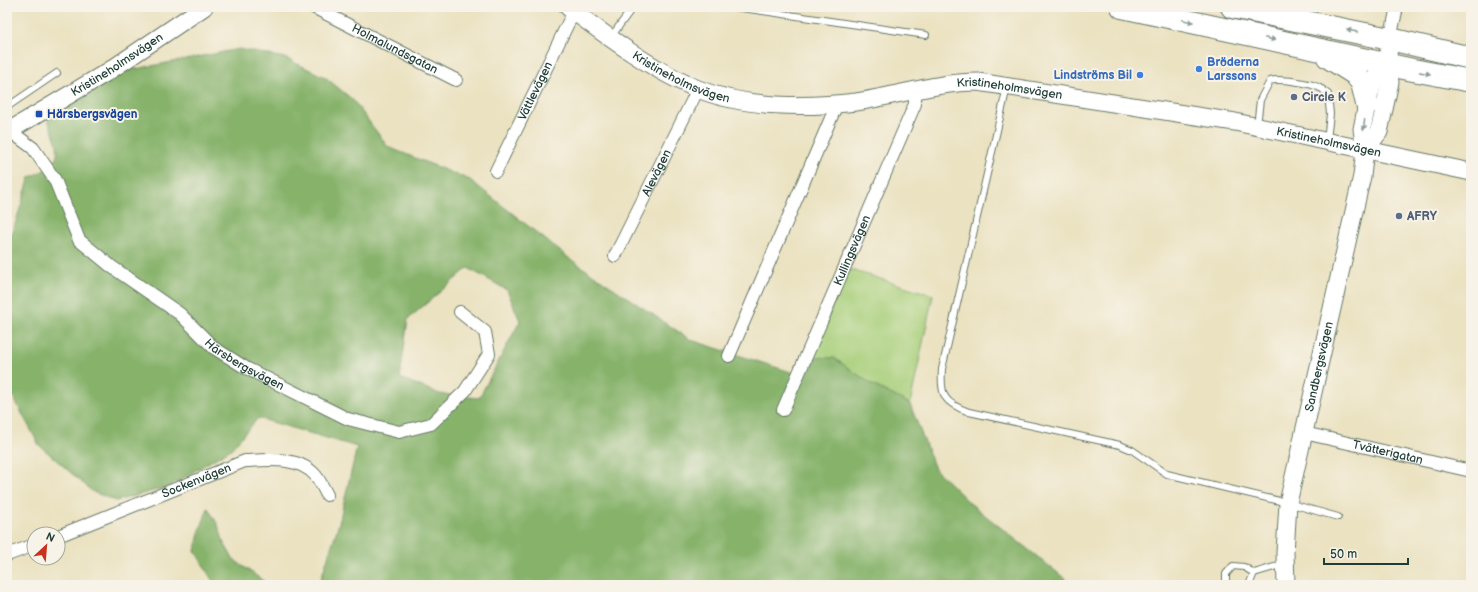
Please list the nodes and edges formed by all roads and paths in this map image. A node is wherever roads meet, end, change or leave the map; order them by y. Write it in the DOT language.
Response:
graph roads {
  1 [pos="204,7"];
  2 [pos="313,7"];
  3 [pos="633,7"];
  4 [pos="735,7"];
  5 [pos="1122,7"];
  6 [pos="1232,7"];
  7 [pos="1397,7"];
  8 [pos="571,9"];
  9 [pos="926,35"];
  10 [pos="612,37"];
  11 [pos="1390,39"];
  12 [pos="1315,49"];
  13 [pos="1471,58"];
  14 [pos="1387,64"];
  15 [pos="57,73"];
  16 [pos="456,80"];
  17 [pos="1471,81"];
  18 [pos="1007,86"];
  19 [pos="698,89"];
  20 [pos="915,90"];
  21 [pos="838,104"];
  22 [pos="1367,104"];
  23 [pos="7,107"];
  24 [pos="1257,126"];
  25 [pos="8,131"];
  26 [pos="1327,142"];
  27 [pos="1365,150"];
  28 [pos="496,171"];
  29 [pos="1471,172"];
  30 [pos="615,256"];
  31 [pos="460,312"];
  32 [pos="729,356"];
  33 [pos="783,410"];
  34 [pos="1304,433"];
  35 [pos="1471,471"];
  36 [pos="327,495"];
  37 [pos="1288,503"];
  38 [pos="1338,517"];
  39 [pos="66,533"];
  40 [pos="26,548"];
  41 [pos="7,555"];
  42 [pos="1286,564"];
  43 [pos="1254,573"];
  44 [pos="1226,585"];
  45 [pos="1249,585"];
  46 [pos="1286,585"];
  1 -- 25 [label="street, Kristineholmsvägen"];
  2 -- 16 [label="street, Holmalundsgatan"];
  3 -- 10 [label="lane"];
  4 -- 9 [label="lane"];
  5 -- 12 [label="highway, one-way"];
  11 -- 6 [label="highway, one-way"];
  7 -- 11 [label="street"];
  8 -- 10 [label="street, Kristineholmsvägen"];
  8 -- 28 [label="street, Vättlevägen"];
  10 -- 19 [label="street, Kristineholmsvägen"];
  11 -- 13 [label="highway"];
  11 -- 14 [label="street"];
  12 -- 14 [label="highway"];
  12 -- 22 [label="highway"];
  14 -- 17 [label="highway, one-way"];
  14 -- 22 [label="street, Sandbergsvägen"];
  14 -- 27 [label="street"];
  15 -- 23 [label="lane"];
  18 -- 20 [label="street, Kristineholmsvägen"];
  18 -- 24 [label="street, Kristineholmsvägen"];
  18 -- 37 [label="lane"];
  19 -- 21 [label="street, Kristineholmsvägen"];
  19 -- 30 [label="street, Alevägen"];
  20 -- 21 [label="street, Kristineholmsvägen"];
  20 -- 33 [label="street, Kullingsvägen"];
  21 -- 32 [label="street"];
  22 -- 27 [label="street, Sandbergsvägen, one-way"];
  24 -- 26 [label="street, Kristineholmsvägen"];
  24 -- 26 [label="lane"];
  25 -- 31 [label="street, Härsbergsvägen"];
  26 -- 27 [label="street, Kristineholmsvägen"];
  27 -- 29 [label="street, Kristineholmsvägen"];
  27 -- 34 [label="street, Sandbergsvägen"];
  34 -- 35 [label="street, Tvätterigatan"];
  34 -- 37 [label="street, Sandbergsvägen"];
  36 -- 39 [label="street, Sockenvägen"];
  37 -- 38 [label="lane"];
  37 -- 42 [label="street, Sandbergsvägen"];
  40 -- 41 [label="street"];
  42 -- 43 [label="lane"];
  42 -- 46 [label="street, Sandbergsvägen"];
  43 -- 44 [label="lane"];
  43 -- 45 [label="lane"];
}
